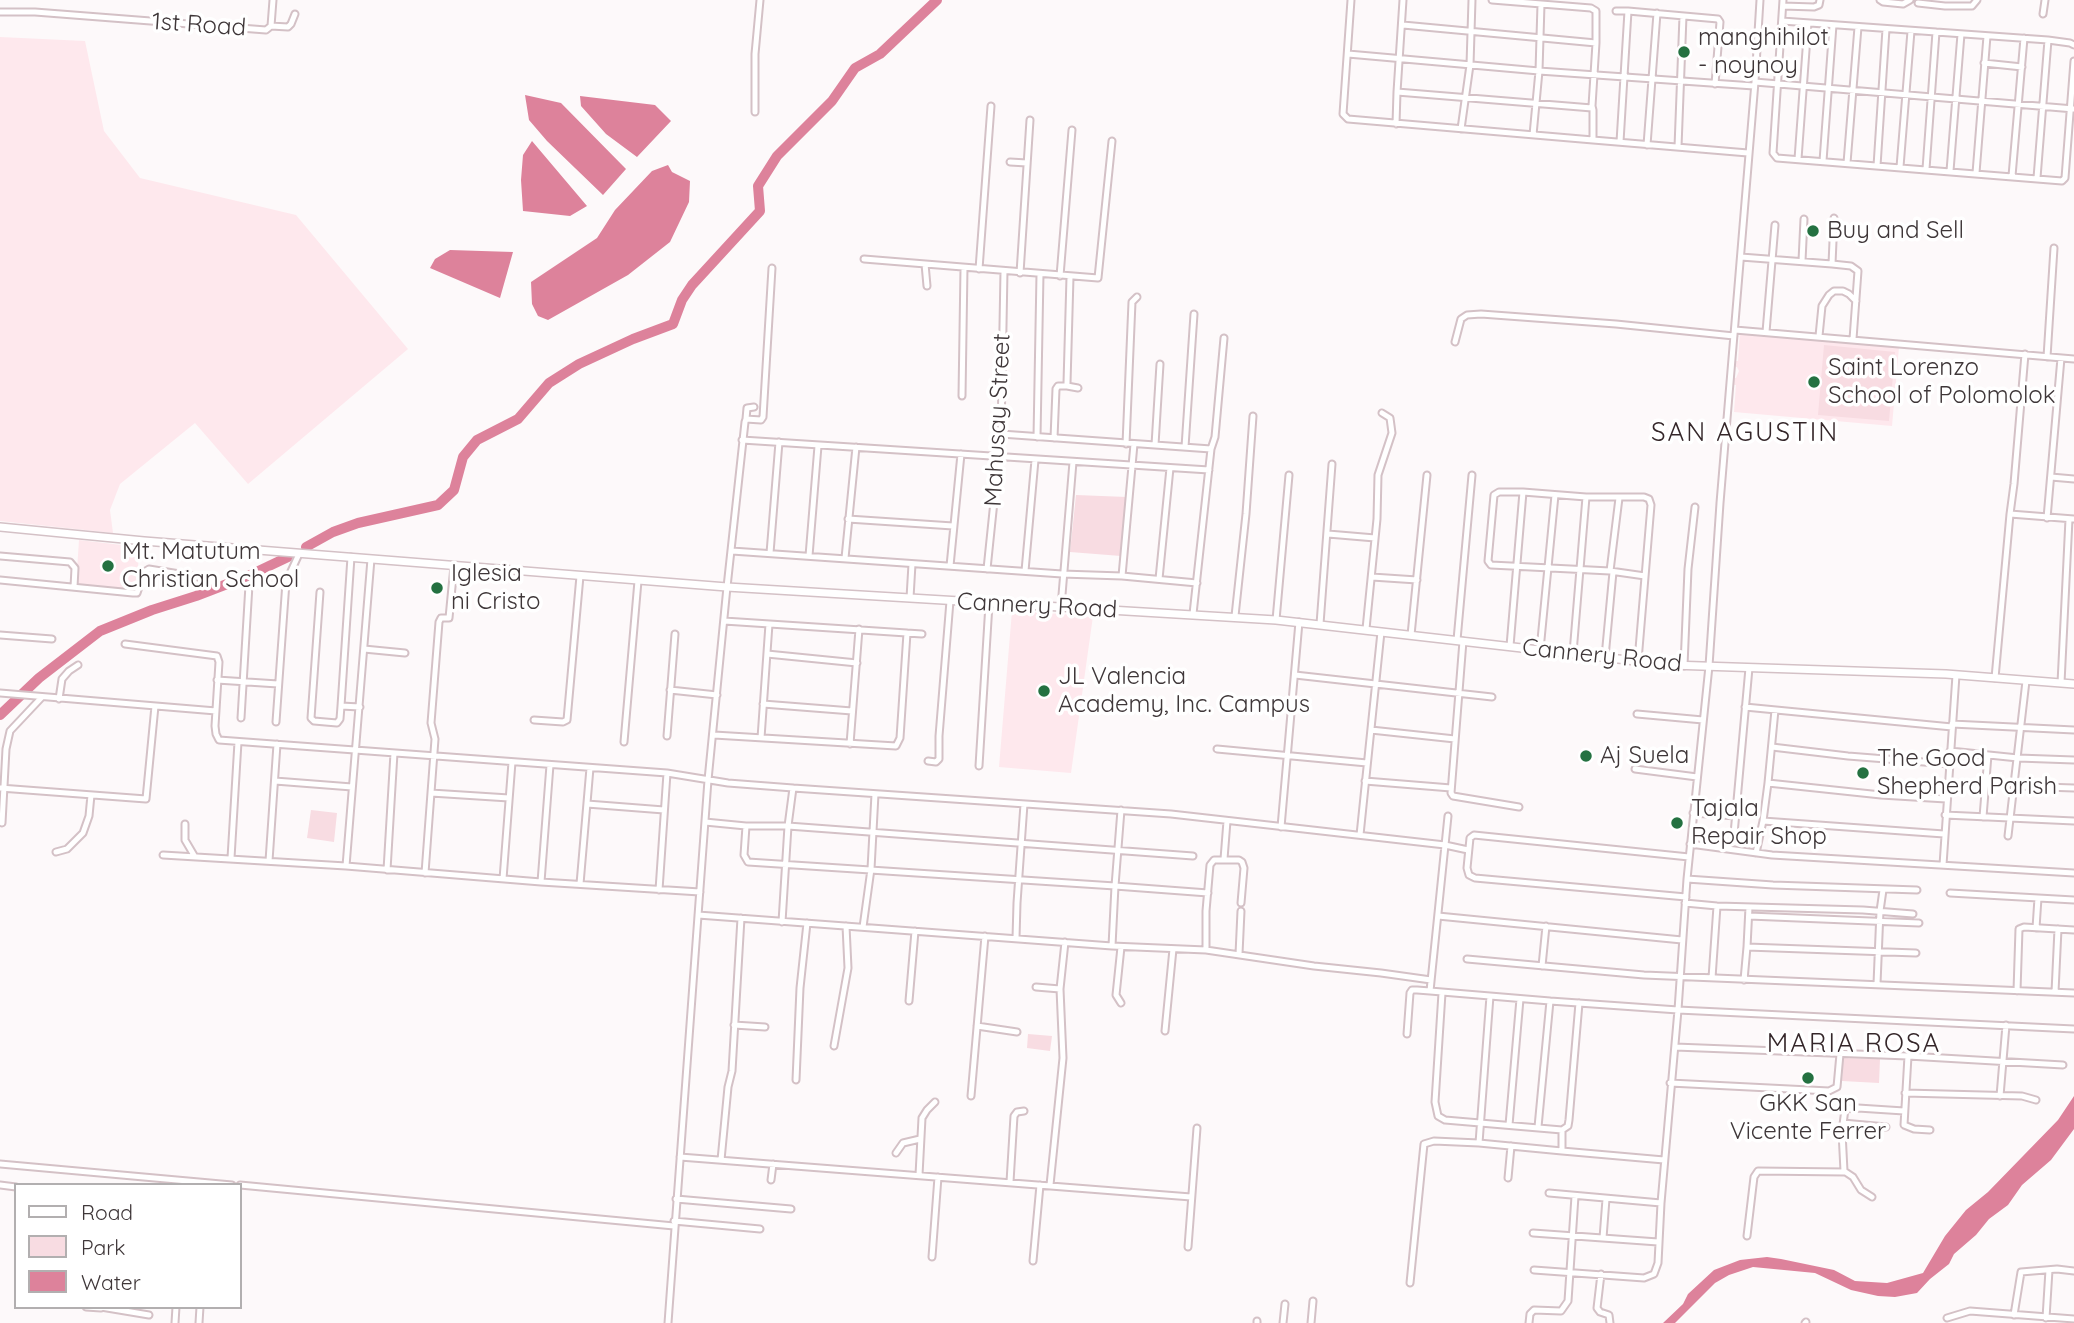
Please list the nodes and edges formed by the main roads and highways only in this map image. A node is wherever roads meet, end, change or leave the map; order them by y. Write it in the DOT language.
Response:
graph roads {
  1 [pos="0,527"];
  2 [pos="2074,684"];
  1 -- 2 [label="main road, Cannery Road"];
}
